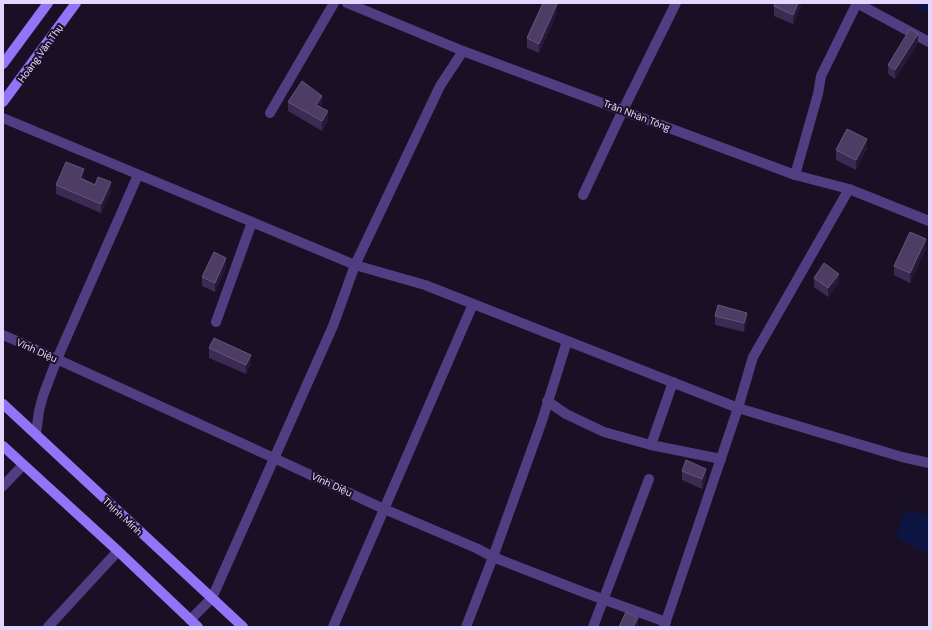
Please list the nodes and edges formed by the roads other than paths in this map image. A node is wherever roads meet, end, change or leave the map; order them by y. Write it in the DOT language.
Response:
graph roads {
  1 [pos="48,3"];
  2 [pos="76,3"];
  3 [pos="334,3"];
  4 [pos="347,3"];
  5 [pos="676,3"];
  6 [pos="857,3"];
  7 [pos="929,42"];
  8 [pos="464,51"];
  9 [pos="3,64"];
  10 [pos="3,102"];
  11 [pos="623,110"];
  12 [pos="270,113"];
  13 [pos="3,118"];
  14 [pos="138,175"];
  15 [pos="795,175"];
  16 [pos="848,189"];
  17 [pos="583,195"];
  18 [pos="929,221"];
  19 [pos="252,222"];
  20 [pos="355,265"];
  21 [pos="472,304"];
  22 [pos="216,322"];
  23 [pos="3,335"];
  24 [pos="567,341"];
  25 [pos="57,359"];
  26 [pos="673,382"];
  27 [pos="547,401"];
  28 [pos="3,404"];
  29 [pos="738,408"];
  30 [pos="36,434"];
  31 [pos="651,445"];
  32 [pos="3,446"];
  33 [pos="274,458"];
  34 [pos="721,459"];
  35 [pos="929,463"];
  36 [pos="23,465"];
  37 [pos="649,479"];
  38 [pos="3,486"];
  39 [pos="384,509"];
  40 [pos="118,551"];
  41 [pos="493,557"];
  42 [pos="212,598"];
  43 [pos="604,600"];
  44 [pos="190,620"];
  45 [pos="665,625"];
  46 [pos="48,627"];
  47 [pos="198,627"];
  48 [pos="243,627"];
  49 [pos="333,627"];
  50 [pos="466,627"];
  51 [pos="593,627"];
  1 -- 9 [label="main road"];
  2 -- 10 [label="main road, Hoàng Văn Thụ"];
  3 -- 12 [label="street"];
  4 -- 8 [label="street, Trần Nhân Tông"];
  5 -- 11 [label="street"];
  6 -- 7 [label="street"];
  6 -- 15 [label="street"];
  8 -- 11 [label="street, Trần Nhân Tông"];
  8 -- 20 [label="street"];
  11 -- 15 [label="street, Trần Nhân Tông"];
  11 -- 17 [label="street"];
  13 -- 14 [label="street"];
  14 -- 19 [label="street"];
  14 -- 25 [label="street"];
  15 -- 16 [label="street, Trần Nhân Tông"];
  16 -- 18 [label="street, Trần Nhân Tông"];
  16 -- 29 [label="street"];
  19 -- 20 [label="street"];
  19 -- 22 [label="street"];
  20 -- 21 [label="street"];
  20 -- 33 [label="street"];
  21 -- 24 [label="street"];
  21 -- 39 [label="street"];
  23 -- 25 [label="street, Vĩnh Diệu"];
  24 -- 26 [label="street"];
  24 -- 27 [label="street"];
  25 -- 30 [label="street"];
  25 -- 33 [label="street, Vĩnh Diệu"];
  26 -- 29 [label="street"];
  26 -- 31 [label="street"];
  27 -- 31 [label="street"];
  27 -- 41 [label="street"];
  28 -- 30 [label="main road, Thịnh Minh"];
  29 -- 34 [label="street"];
  29 -- 35 [label="street"];
  30 -- 42 [label="main road, Thịnh Minh"];
  31 -- 34 [label="street"];
  32 -- 36 [label="main road"];
  33 -- 39 [label="street, Vĩnh Diệu"];
  33 -- 42 [label="street"];
  34 -- 45 [label="street"];
  36 -- 38 [label="street"];
  36 -- 40 [label="main road"];
  37 -- 43 [label="street"];
  39 -- 41 [label="street, Vĩnh Diệu"];
  39 -- 49 [label="street"];
  40 -- 44 [label="main road"];
  40 -- 46 [label="street"];
  41 -- 43 [label="street, Vĩnh Diệu"];
  41 -- 50 [label="street"];
  42 -- 44 [label="street"];
  42 -- 48 [label="main road, Thịnh Minh"];
  43 -- 45 [label="street, Vĩnh Diệu"];
  43 -- 51 [label="street"];
  44 -- 47 [label="main road"];
}
